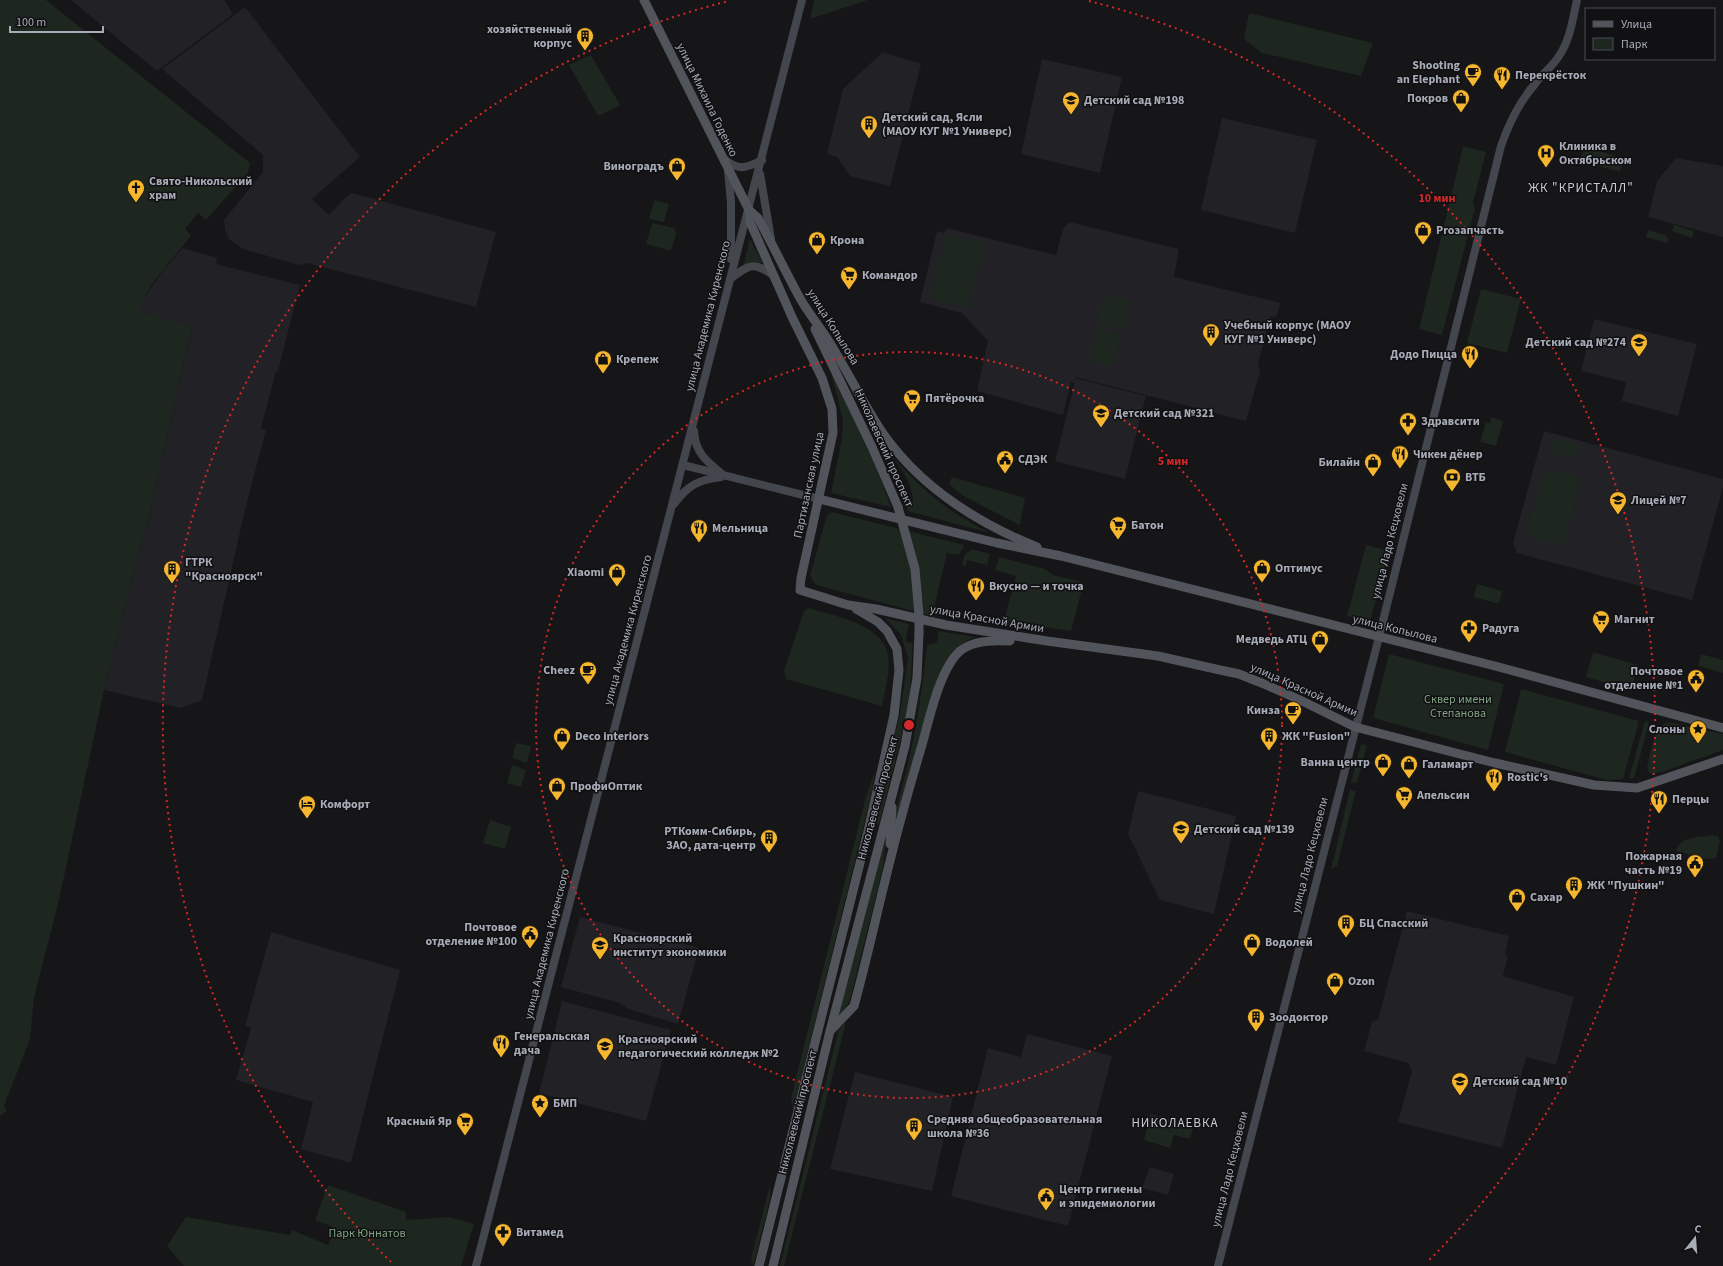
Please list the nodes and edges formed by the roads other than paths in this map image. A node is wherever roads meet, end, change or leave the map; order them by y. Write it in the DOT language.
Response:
graph roads {
  1 [pos="644,0"];
  2 [pos="802,0"];
  3 [pos="1577,0"];
  4 [pos="721,157"];
  5 [pos="762,160"];
  6 [pos="759,169"];
  7 [pos="728,170"];
  8 [pos="748,210"];
  9 [pos="771,243"];
  10 [pos="774,276"];
  11 [pos="730,279"];
  12 [pos="802,301"];
  13 [pos="694,422"];
  14 [pos="683,465"];
  15 [pos="725,476"];
  16 [pos="819,499"];
  17 [pos="672,506"];
  18 [pos="1061,556"];
  19 [pos="800,590"];
  20 [pos="848,605"];
  21 [pos="1379,637"];
  22 [pos="1047,642"];
  23 [pos="1355,727"];
  24 [pos="1723,728"];
  25 [pos="1723,759"];
  26 [pos="893,794"];
  27 [pos="889,865"];
  28 [pos="830,1031"];
  29 [pos="476,1266"];
  30 [pos="759,1266"];
  31 [pos="772,1266"];
  32 [pos="1218,1266"];
  1 -- 4 [label="main road, улица Михаила Годенко"];
  2 -- 5 [label="main road, улица Академика Киренского"];
  3 -- 21 [label="main road, улица Ладо Кецховели"];
  4 -- 5 [label="main road"];
  4 -- 7 [label="main road, улица Михаила Годенко"];
  5 -- 6 [label="main road, улица Академика Киренского"];
  6 -- 8 [label="main road, улица Академика Киренского"];
  6 -- 9 [label="main road"];
  7 -- 8 [label="main road, улица Михаила Годенко"];
  7 -- 11 [label="main road"];
  8 -- 9 [label="main road, улица Копылова"];
  8 -- 10 [label="main road, Партизанская улица"];
  8 -- 11 [label="main road, улица Академика Киренского"];
  9 -- 12 [label="main road, улица Копылова"];
  10 -- 11 [label="main road"];
  10 -- 16 [label="main road, Партизанская улица"];
  11 -- 13 [label="main road, улица Академика Киренского"];
  12 -- 18 [label="main road, улица Копылова"];
  12 -- 26 [label="main road, Николаевский проспект, bridge"];
  13 -- 14 [label="main road, улица Академика Киренского"];
  13 -- 15 [label="main road"];
  14 -- 15 [label="main road, улица Копылова"];
  14 -- 17 [label="main road, улица Академика Киренского"];
  15 -- 16 [label="main road, улица Копылова"];
  15 -- 17 [label="main road"];
  16 -- 18 [label="main road, улица Копылова"];
  16 -- 19 [label="main road, Партизанская улица"];
  17 -- 29 [label="main road, улица Академика Киренского"];
  18 -- 21 [label="main road, улица Копылова"];
  19 -- 20 [label="main road, улица Красной Армии"];
  20 -- 22 [label="main road, улица Красной Армии"];
  20 -- 30 [label="main road, Николаевский проспект"];
  21 -- 23 [label="main road, улица Ладо Кецховели"];
  21 -- 24 [label="main road, улица Копылова"];
  22 -- 23 [label="main road, улица Красной Армии"];
  22 -- 27 [label="main road"];
  23 -- 25 [label="main road, улица Красной Армии"];
  23 -- 32 [label="main road, улица Ладо Кецховели"];
  26 -- 27 [label="main road"];
  26 -- 28 [label="main road, Николаевский проспект"];
  27 -- 28 [label="main road"];
  28 -- 31 [label="main road, Николаевский проспект"];
}
